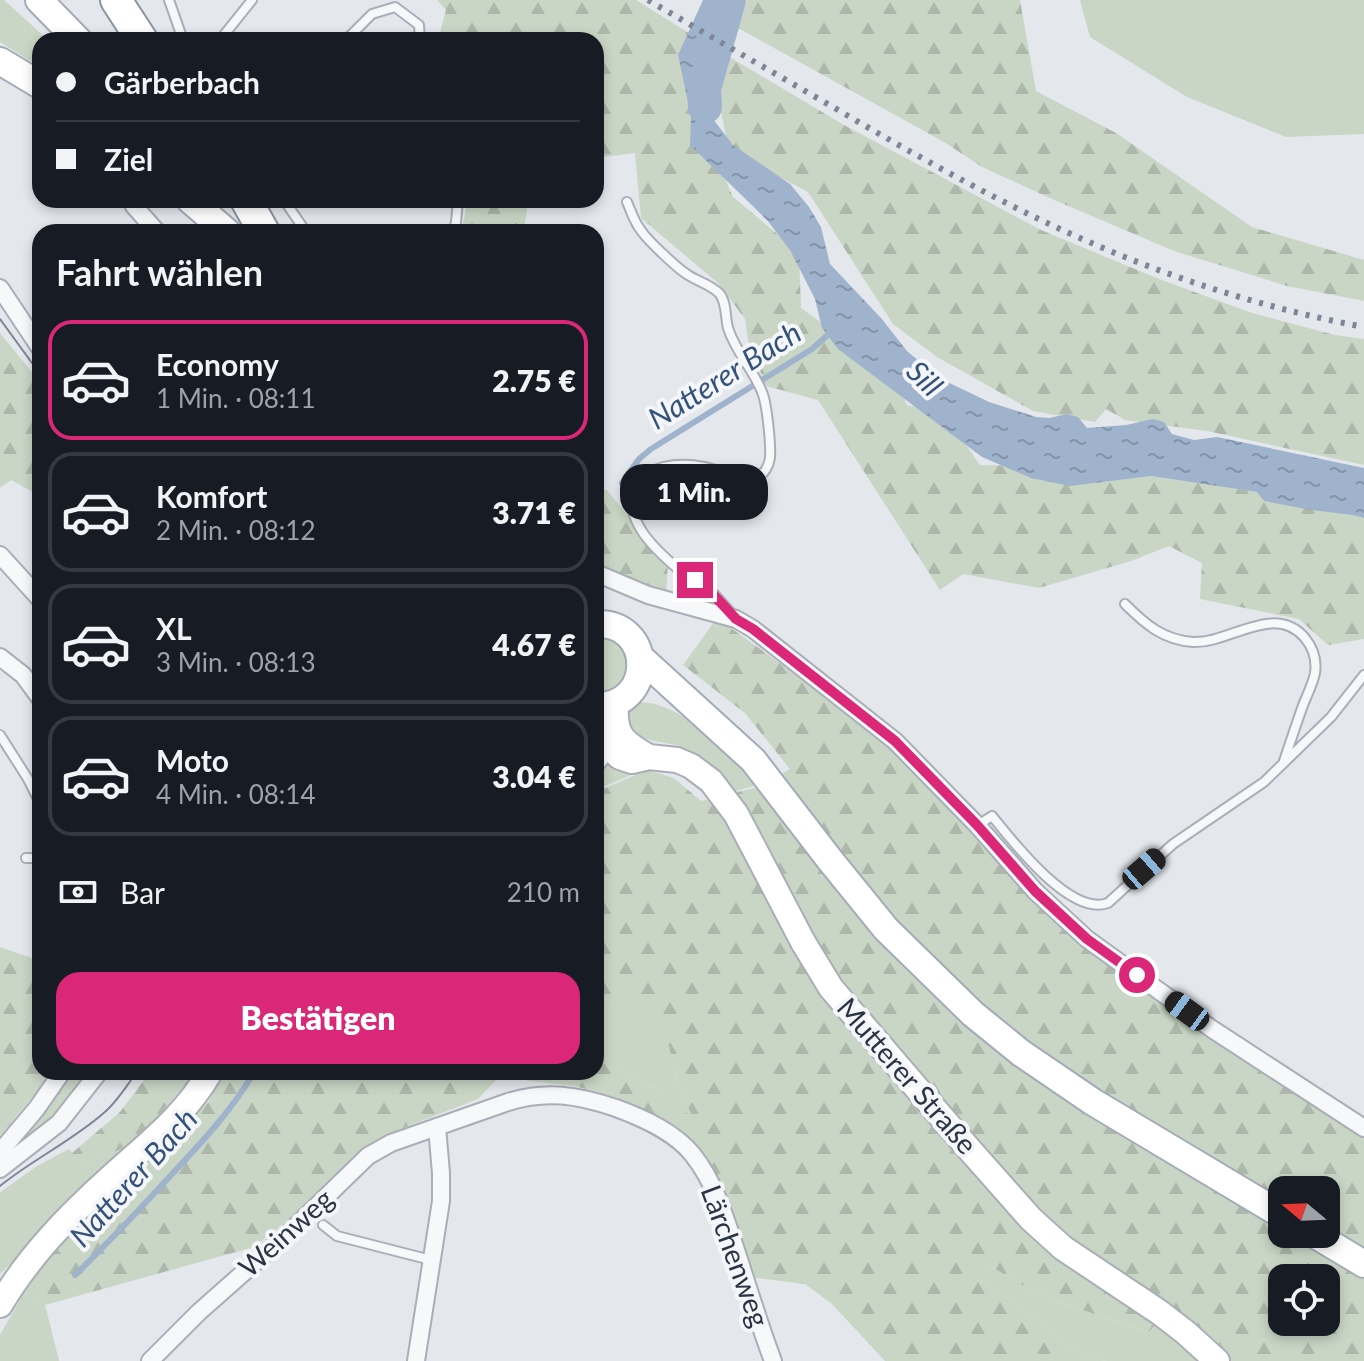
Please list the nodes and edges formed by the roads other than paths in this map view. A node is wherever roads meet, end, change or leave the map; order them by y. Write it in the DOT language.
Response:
graph roads {
  1 [pos="39,0"];
  2 [pos="116,0"];
  3 [pos="169,0"];
  4 [pos="252,0"];
  5 [pos="70,32"];
  6 [pos="137,32"];
  7 [pos="180,32"];
  8 [pos="226,32"];
  9 [pos="354,32"];
  10 [pos="419,32"];
  11 [pos="0,61"];
  12 [pos="32,80"];
  13 [pos="627,202"];
  14 [pos="136,208"];
  15 [pos="199,208"];
  16 [pos="236,208"];
  17 [pos="150,224"];
  18 [pos="218,224"];
  19 [pos="250,224"];
  20 [pos="0,288"];
  21 [pos="32,336"];
  22 [pos="0,555"];
  23 [pos="604,576"];
  24 [pos="32,590"];
  25 [pos="1125,604"];
  26 [pos="736,619"];
  27 [pos="604,624"];
  28 [pos="0,657"];
  29 [pos="641,658"];
  30 [pos="1364,675"];
  31 [pos="32,687"];
  32 [pos="611,704"];
  33 [pos="701,715"];
  34 [pos="604,732"];
  35 [pos="0,735"];
  36 [pos="649,757"];
  37 [pos="604,761"];
  38 [pos="1283,765"];
  39 [pos="32,787"];
  40 [pos="977,825"];
  41 [pos="26,858"];
  42 [pos="32,858"];
  43 [pos="56,1080"];
  44 [pos="93,1080"];
  45 [pos="205,1080"];
  46 [pos="437,1127"];
  47 [pos="1364,1128"];
  48 [pos="0,1152"];
  49 [pos="692,1154"];
  50 [pos="0,1169"];
  51 [pos="1268,1207"];
  52 [pos="323,1225"];
  53 [pos="1337,1248"];
  54 [pos="432,1260"];
  55 [pos="1364,1264"];
  56 [pos="0,1305"];
  57 [pos="150,1361"];
  58 [pos="416,1361"];
  59 [pos="773,1361"];
  60 [pos="1217,1361"];
  1 -- 5 [label="main road"];
  2 -- 6 [label="highway"];
  3 -- 7 [label="lane"];
  4 -- 8 [label="lane"];
  9 -- 10 [label="lane"];
  11 -- 12 [label="main road"];
  13 -- 26 [label="lane"];
  14 -- 17 [label="street"];
  15 -- 18 [label="main road"];
  16 -- 19 [label="main road"];
  20 -- 21 [label="street"];
  22 -- 24 [label="street"];
  23 -- 26 [label="street"];
  25 -- 38 [label="lane"];
  26 -- 40 [label="street"];
  27 -- 29 [label="main road"];
  28 -- 31 [label="street"];
  29 -- 32 [label="main road"];
  29 -- 33 [label="main road"];
  30 -- 38 [label="lane"];
  32 -- 33 [label="main road"];
  32 -- 34 [label="main road, Mutterer Straße"];
  32 -- 36 [label="main road, Mutterer Straße"];
  33 -- 51 [label="main road"];
  35 -- 39 [label="lane"];
  36 -- 37 [label="main road, Mutterer Straße"];
  36 -- 60 [label="main road, Mutterer Straße"];
  38 -- 40 [label="lane"];
  40 -- 47 [label="street"];
  41 -- 42 [label="lane"];
  43 -- 48 [label="street"];
  44 -- 50 [label="street"];
  45 -- 56 [label="main road"];
  46 -- 49 [label="street, Weinweg"];
  46 -- 54 [label="street"];
  46 -- 57 [label="street, Weinweg"];
  49 -- 59 [label="street, Lärchenweg"];
  52 -- 54 [label="lane"];
  53 -- 55 [label="main road"];
  54 -- 58 [label="street"];
}
